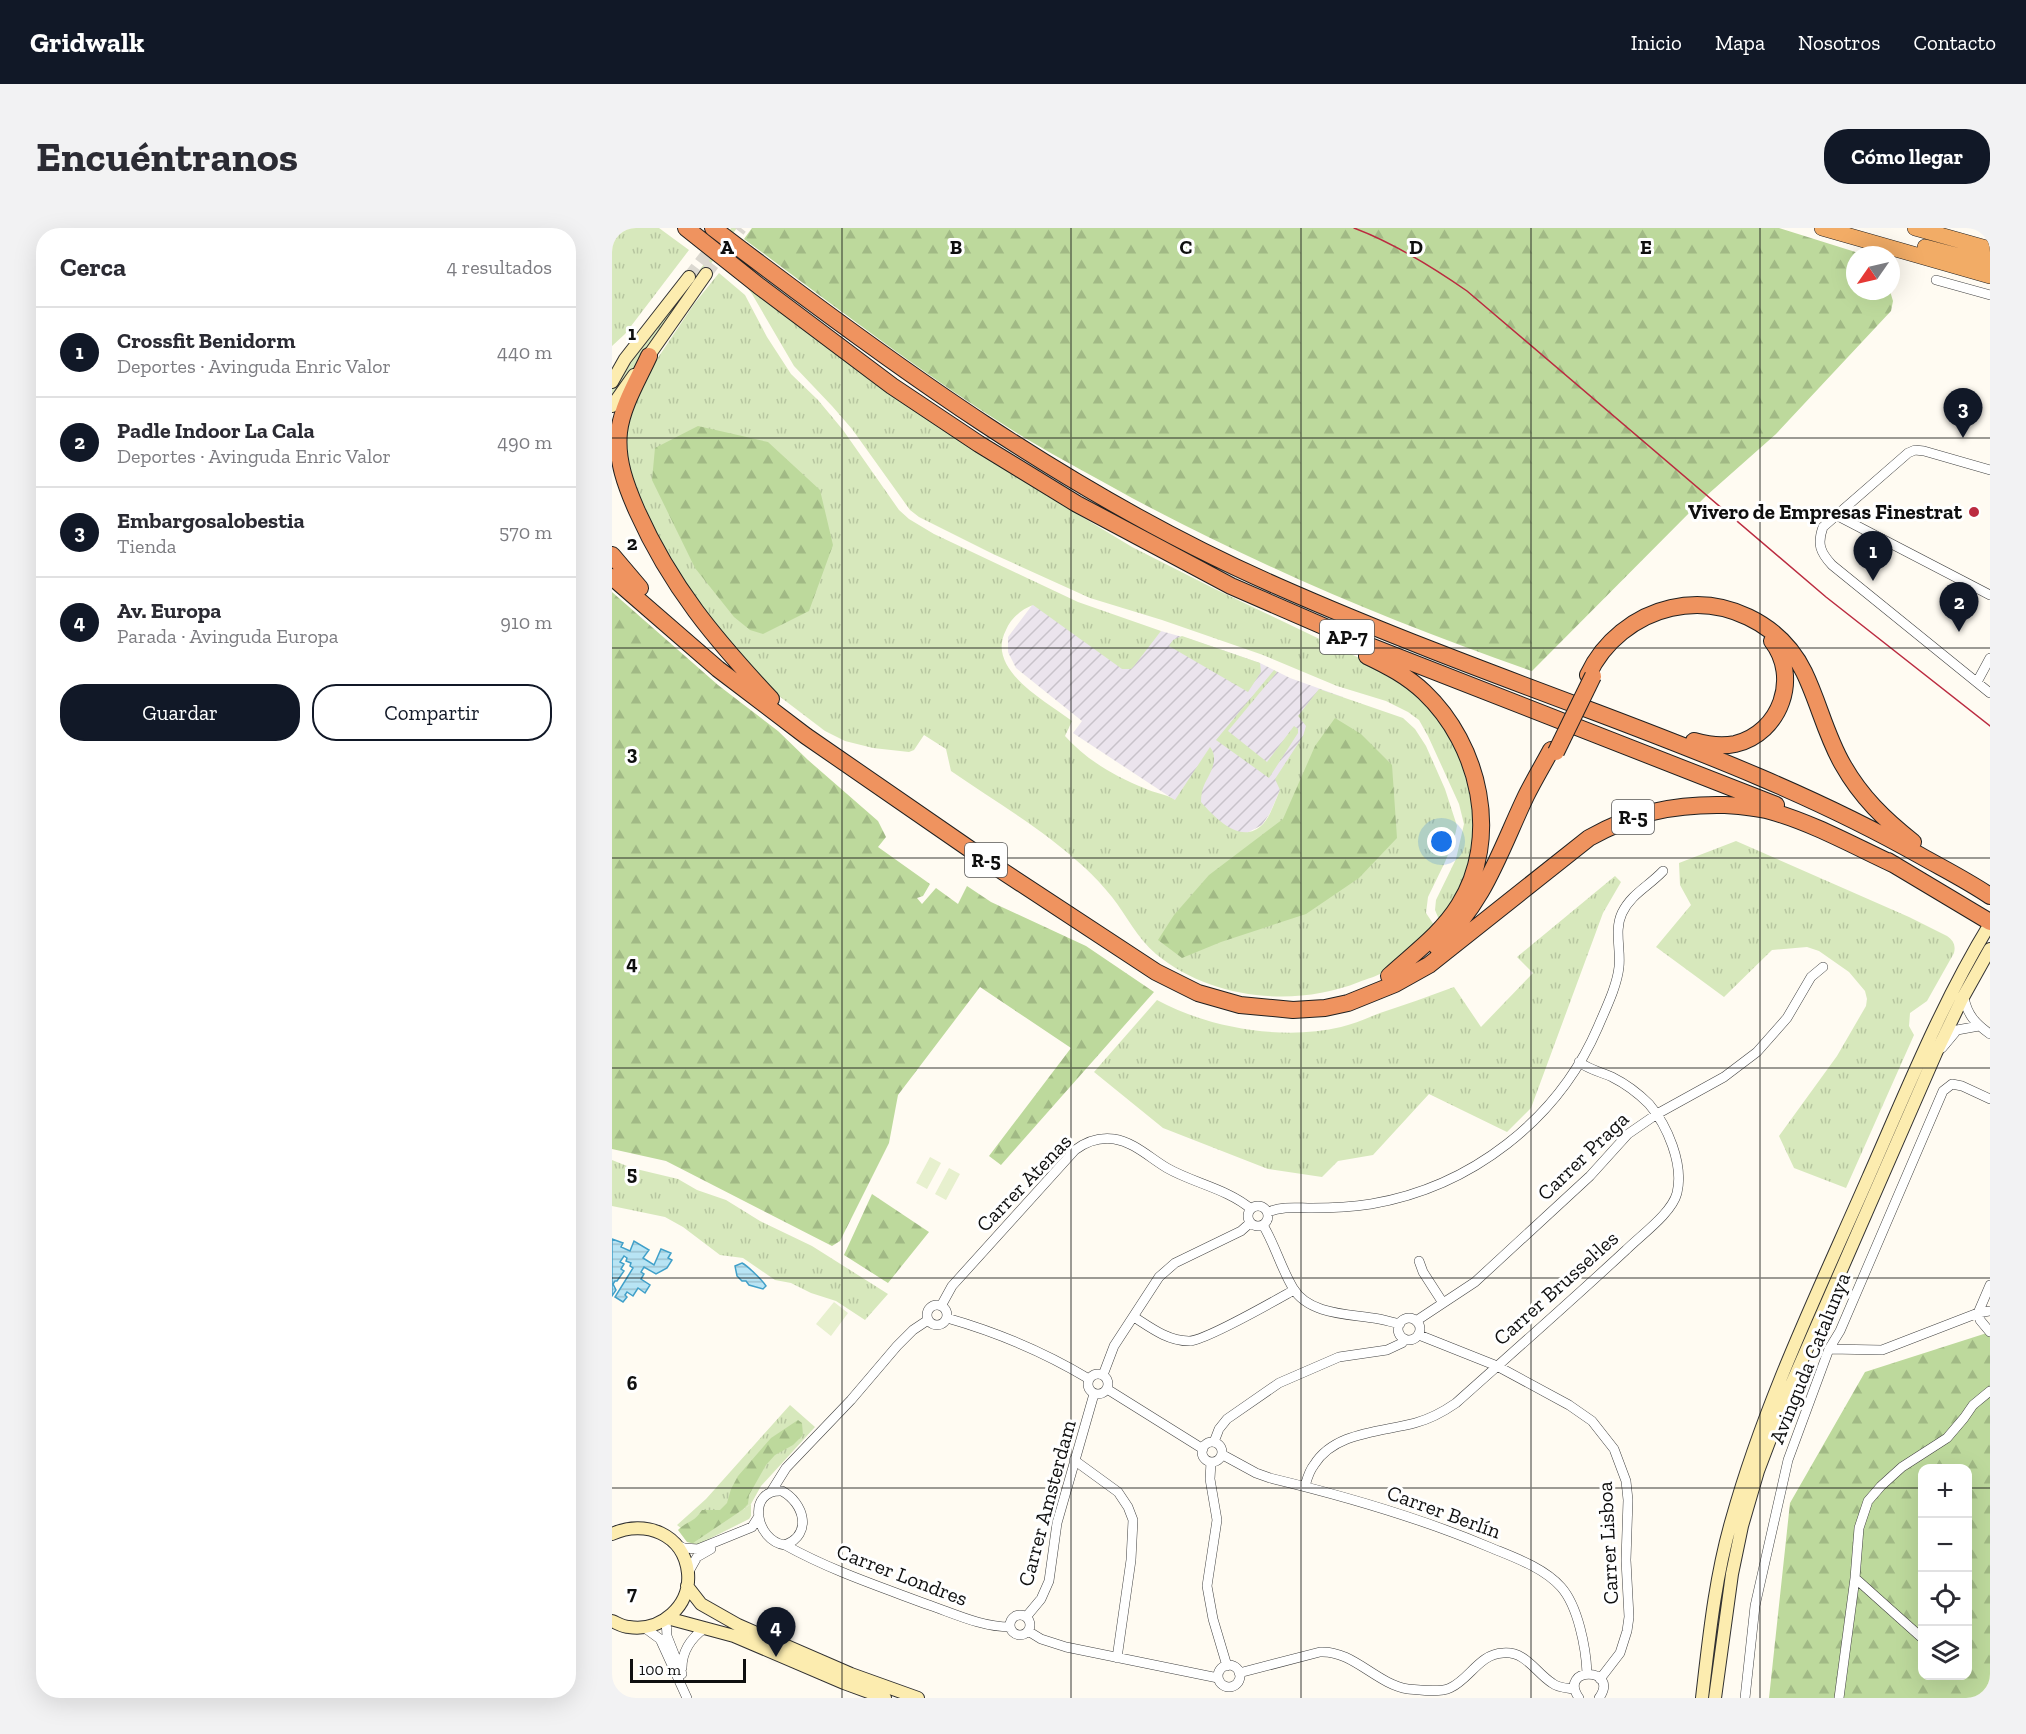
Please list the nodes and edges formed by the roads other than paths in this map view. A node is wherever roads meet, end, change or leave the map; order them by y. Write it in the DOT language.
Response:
graph roads {
  1 [pos="686,228"];
  2 [pos="713,228"];
  3 [pos="1822,228"];
  4 [pos="1856,228"];
  5 [pos="1915,228"];
  6 [pos="1990,249"];
  7 [pos="1990,264"];
  8 [pos="706,274"];
  9 [pos="1990,276"];
  10 [pos="689,277"];
  11 [pos="1936,280"];
  12 [pos="1990,295"];
  13 [pos="649,356"];
  14 [pos="625,359"];
  15 [pos="612,370"];
  16 [pos="612,382"];
  17 [pos="612,406"];
  18 [pos="1990,470"];
  19 [pos="1077,504"];
  20 [pos="1836,515"];
  21 [pos="612,555"];
  22 [pos="612,577"];
  23 [pos="1990,595"];
  24 [pos="1990,658"];
  25 [pos="1590,676"];
  26 [pos="1977,682"];
  27 [pos="1990,693"];
  28 [pos="771,699"];
  29 [pos="1649,732"];
  30 [pos="1553,751"];
  31 [pos="1895,864"];
  32 [pos="1663,871"];
  33 [pos="1975,886"];
  34 [pos="1990,896"];
  35 [pos="1990,923"];
  36 [pos="1990,949"];
  37 [pos="1823,967"];
  38 [pos="1389,976"];
  39 [pos="1408,976"];
  40 [pos="1964,997"];
  41 [pos="1979,1026"];
  42 [pos="1990,1034"];
  43 [pos="1935,1056"];
  44 [pos="1580,1062"];
  45 [pos="1990,1099"];
  46 [pos="1657,1114"];
  47 [pos="1251,1209"];
  48 [pos="1268,1212"];
  49 [pos="1250,1223"];
  50 [pos="1263,1225"];
  51 [pos="1419,1261"];
  52 [pos="1990,1285"];
  53 [pos="1294,1290"];
  54 [pos="1443,1303"];
  55 [pos="941,1306"];
  56 [pos="1990,1311"];
  57 [pos="1978,1313"];
  58 [pos="1134,1317"];
  59 [pos="947,1318"];
  60 [pos="928,1320"];
  61 [pos="1416,1321"];
  62 [pos="1400,1324"];
  63 [pos="1990,1332"];
  64 [pos="1419,1335"];
  65 [pos="1405,1339"];
  66 [pos="1829,1349"];
  67 [pos="1497,1366"];
  68 [pos="1103,1375"];
  69 [pos="1089,1378"];
  70 [pos="1107,1389"];
  71 [pos="1990,1391"];
  72 [pos="1094,1394"];
  73 [pos="1214,1442"];
  74 [pos="1203,1449"];
  75 [pos="1222,1455"];
  76 [pos="1074,1460"];
  77 [pos="1211,1462"];
  78 [pos="1305,1486"];
  79 [pos="771,1492"];
  80 [pos="759,1516"];
  81 [pos="612,1534"];
  82 [pos="768,1535"];
  83 [pos="675,1544"];
  84 [pos="785,1545"];
  85 [pos="688,1573"];
  86 [pos="1855,1578"];
  87 [pos="687,1586"];
  88 [pos="1026,1617"];
  89 [pos="667,1619"];
  90 [pos="612,1621"];
  91 [pos="1010,1627"];
  92 [pos="645,1628"];
  93 [pos="705,1628"];
  94 [pos="1028,1631"];
  95 [pos="1918,1634"];
  96 [pos="1117,1658"];
  97 [pos="1227,1666"];
  98 [pos="1239,1673"];
  99 [pos="1587,1673"];
  100 [pos="1218,1678"];
  101 [pos="1600,1679"];
  102 [pos="686,1685"];
  103 [pos="1576,1694"];
  104 [pos="687,1698"];
  105 [pos="692,1698"];
  106 [pos="885,1698"];
  107 [pos="918,1698"];
  108 [pos="1599,1698"];
  109 [pos="1702,1698"];
  110 [pos="1715,1698"];
  111 [pos="1745,1698"];
  112 [pos="1839,1698"];
  1 -- 19 [label="highway, AP-7"];
  2 -- 29 [label="highway, AP-7"];
  3 -- 9 [label="highway"];
  4 -- 7 [label="highway"];
  5 -- 6 [label="highway"];
  8 -- 13 [label="main road"];
  10 -- 14 [label="main road"];
  11 -- 12 [label="street"];
  13 -- 17 [label="main road"];
  13 -- 28 [label="highway"];
  14 -- 15 [label="main road"];
  14 -- 16 [label="main road"];
  18 -- 20 [label="street"];
  19 -- 31 [label="highway, AP-7"];
  19 -- 38 [label="highway"];
  20 -- 23 [label="street"];
  20 -- 26 [label="street"];
  21 -- 28 [label="highway"];
  22 -- 39 [label="highway, R-5"];
  24 -- 26 [label="street"];
  25 -- 29 [label="highway, R-5"];
  25 -- 30 [label="highway, R-5, bridge"];
  25 -- 33 [label="highway"];
  26 -- 27 [label="street"];
  28 -- 38 [label="highway"];
  29 -- 33 [label="highway, AP-7"];
  30 -- 38 [label="highway"];
  30 -- 39 [label="highway, R-5"];
  31 -- 35 [label="highway, AP-7"];
  31 -- 39 [label="highway, R-5"];
  32 -- 44 [label="street"];
  33 -- 34 [label="highway, AP-7"];
  35 -- 109 [label="main road"];
  36 -- 40 [label="main road"];
  37 -- 46 [label="street, Carrer Praga"];
  40 -- 41 [label="street"];
  40 -- 43 [label="main road"];
  41 -- 42 [label="street"];
  41 -- 43 [label="street"];
  43 -- 110 [label="main road"];
  44 -- 46 [label="street, Carrer Brussel·les"];
  44 -- 48 [label="street"];
  45 -- 66 [label="street, Avinguda Catalunya"];
  46 -- 54 [label="street, Carrer Praga"];
  46 -- 67 [label="street, Carrer Brussel·les"];
  47 -- 48 [label="street"];
  47 -- 49 [label="street"];
  47 -- 55 [label="street, Carrer Atenas"];
  48 -- 50 [label="street"];
  49 -- 50 [label="street"];
  49 -- 58 [label="street"];
  50 -- 53 [label="street"];
  51 -- 54 [label="street"];
  52 -- 57 [label="street"];
  53 -- 58 [label="street"];
  53 -- 62 [label="street"];
  54 -- 61 [label="street, Carrer Praga"];
  55 -- 59 [label="street"];
  55 -- 60 [label="street"];
  56 -- 57 [label="street"];
  57 -- 63 [label="street"];
  57 -- 66 [label="street"];
  58 -- 68 [label="street"];
  59 -- 60 [label="street"];
  59 -- 69 [label="street"];
  60 -- 79 [label="street"];
  61 -- 62 [label="street"];
  61 -- 64 [label="street"];
  62 -- 65 [label="street"];
  64 -- 65 [label="street"];
  64 -- 67 [label="street, Carrer Lisboa"];
  65 -- 73 [label="street"];
  66 -- 111 [label="street, Avinguda Catalunya"];
  67 -- 78 [label="street, Carrer Brussel·les"];
  67 -- 101 [label="street, Carrer Lisboa"];
  68 -- 69 [label="street"];
  68 -- 70 [label="street"];
  69 -- 72 [label="street"];
  70 -- 72 [label="street"];
  70 -- 74 [label="street"];
  71 -- 86 [label="street"];
  72 -- 76 [label="street, Carrer Amsterdam"];
  73 -- 74 [label="street"];
  73 -- 75 [label="street"];
  74 -- 77 [label="street"];
  75 -- 77 [label="street"];
  75 -- 78 [label="street, Carrer Berlín"];
  76 -- 88 [label="street, Carrer Amsterdam"];
  76 -- 96 [label="street"];
  77 -- 97 [label="street"];
  78 -- 99 [label="street, Carrer Berlín"];
  79 -- 80 [label="street"];
  79 -- 84 [label="street"];
  80 -- 82 [label="street"];
  80 -- 83 [label="street"];
  81 -- 83 [label="main road"];
  82 -- 84 [label="street"];
  82 -- 85 [label="street"];
  83 -- 85 [label="main road"];
  84 -- 91 [label="street, Carrer Londres"];
  85 -- 87 [label="main road"];
  86 -- 95 [label="street"];
  86 -- 112 [label="street"];
  87 -- 89 [label="main road"];
  87 -- 107 [label="main road"];
  88 -- 91 [label="street"];
  88 -- 94 [label="street"];
  89 -- 92 [label="main road"];
  89 -- 93 [label="main road"];
  89 -- 102 [label="street"];
  90 -- 92 [label="main road"];
  91 -- 94 [label="street"];
  92 -- 104 [label="street"];
  93 -- 102 [label="street"];
  93 -- 106 [label="main road"];
  94 -- 96 [label="street"];
  96 -- 100 [label="street"];
  97 -- 98 [label="street"];
  97 -- 100 [label="street"];
  98 -- 100 [label="street"];
  98 -- 103 [label="street"];
  99 -- 101 [label="street"];
  99 -- 103 [label="street"];
  101 -- 108 [label="street"];
  102 -- 105 [label="street"];
}
